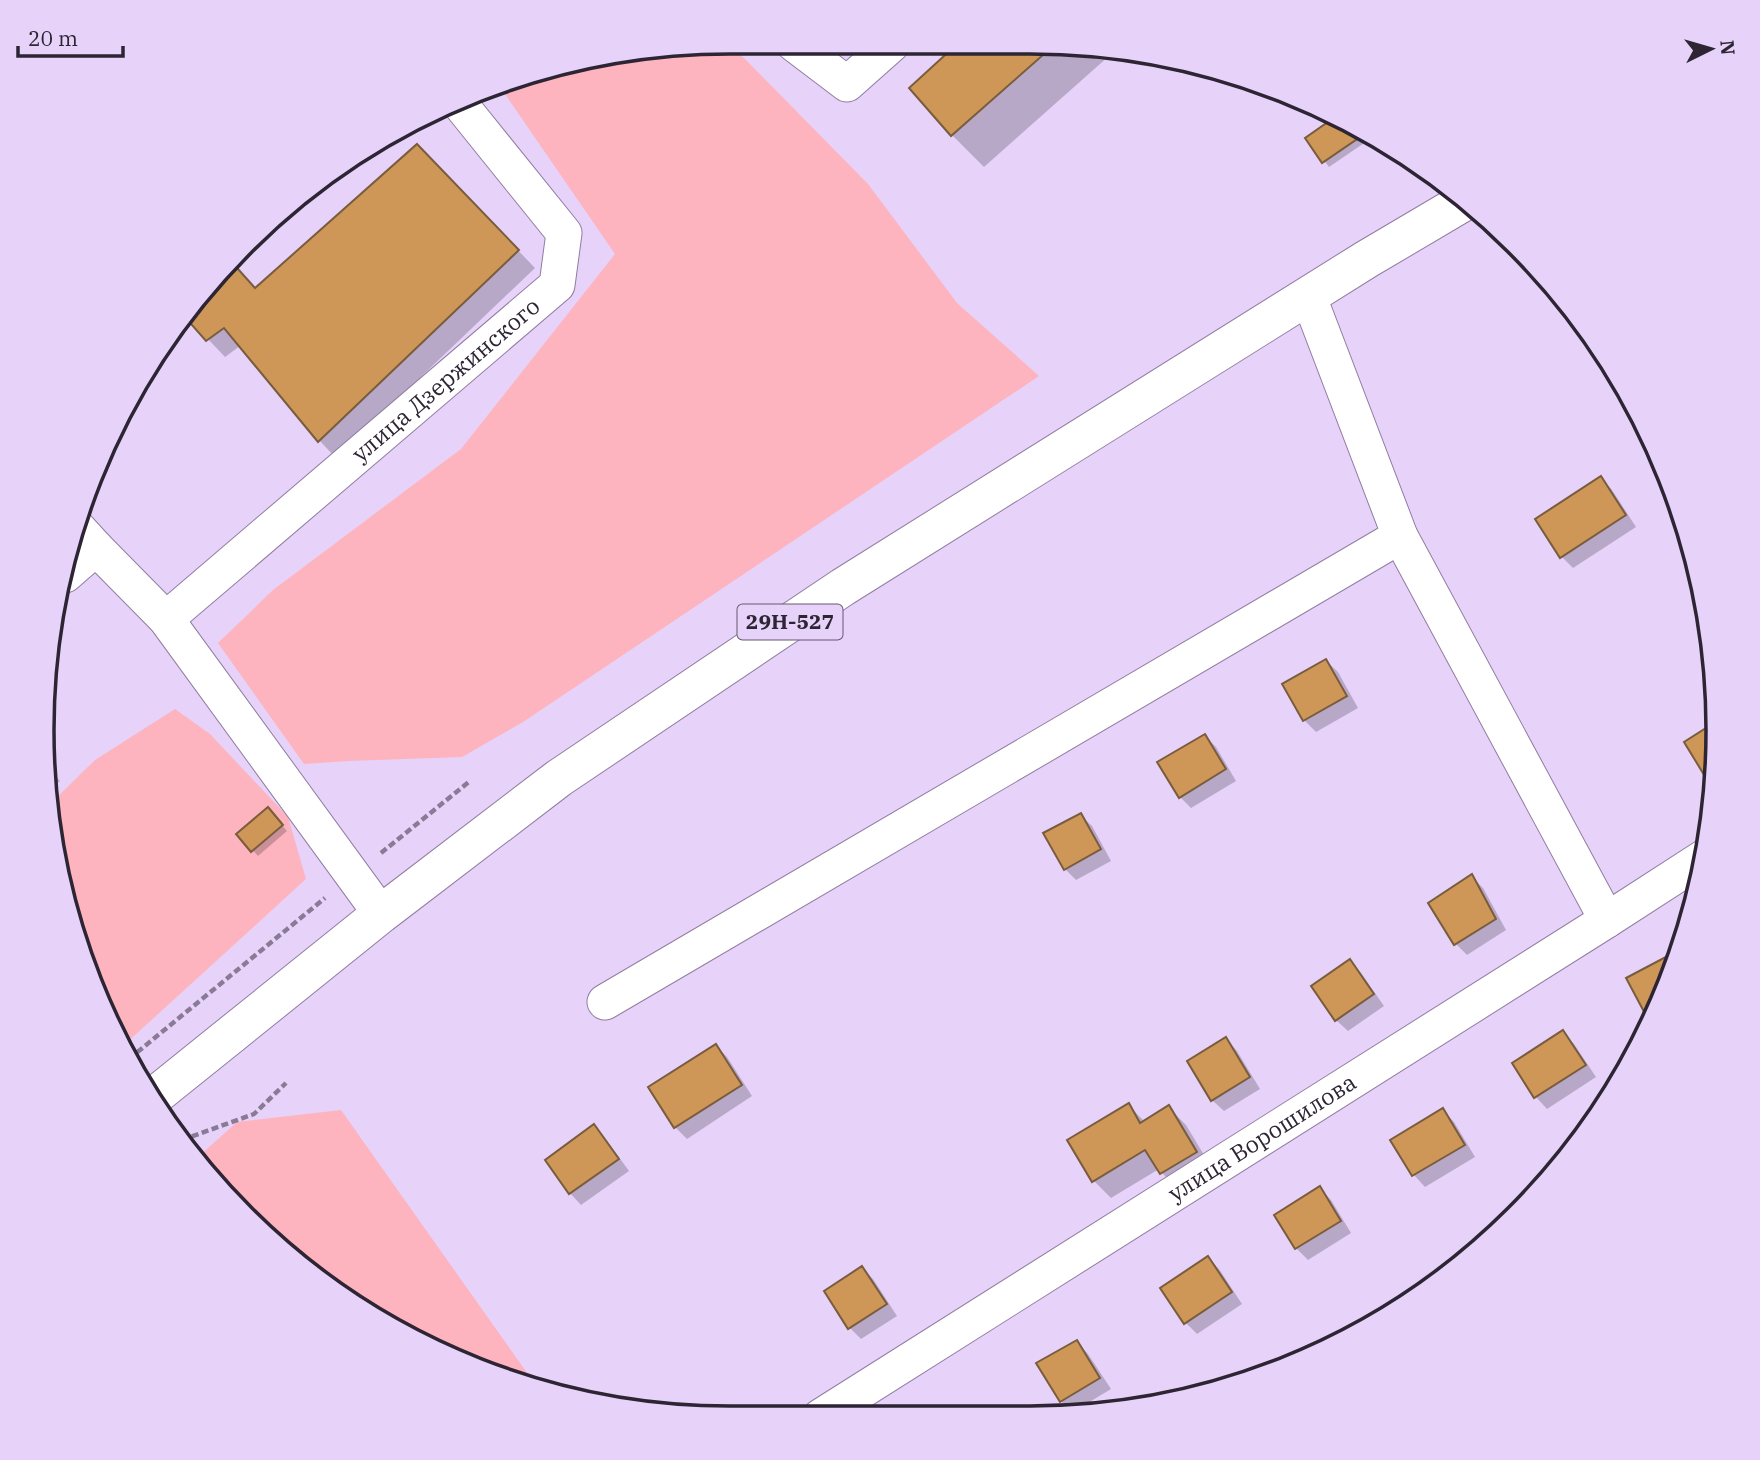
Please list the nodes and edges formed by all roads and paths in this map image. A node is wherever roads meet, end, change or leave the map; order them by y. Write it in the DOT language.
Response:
graph roads {
  1 [pos="807,54"];
  2 [pos="881,54"];
  3 [pos="464,109"];
  4 [pos="1451,202"];
  5 [pos="1308,295"];
  6 [pos="86,536"];
  7 [pos="1400,537"];
  8 [pos="166,620"];
  9 [pos="470,781"];
  10 [pos="1692,865"];
  11 [pos="353,875"];
  12 [pos="381,914"];
  13 [pos="1607,920"];
  14 [pos="605,1002"];
  15 [pos="137,1053"];
  16 [pos="286,1083"];
  17 [pos="160,1092"];
  18 [pos="191,1137"];
  19 [pos="837,1406"];
  1 -- 2 [label="street"];
  3 -- 8 [label="street, улица Дзержинского"];
  4 -- 5 [label="main road, 29Н-527"];
  5 -- 7 [label="street"];
  5 -- 12 [label="main road, 29Н-527"];
  6 -- 8 [label="street"];
  7 -- 13 [label="street"];
  7 -- 14 [label="street"];
  8 -- 11 [label="street"];
  9 -- 11 [label="path"];
  10 -- 13 [label="street, улица Ворошилова"];
  11 -- 12 [label="street"];
  11 -- 15 [label="path"];
  12 -- 17 [label="main road, 29Н-527"];
  13 -- 19 [label="street, улица Ворошилова"];
  16 -- 18 [label="path"];
}
